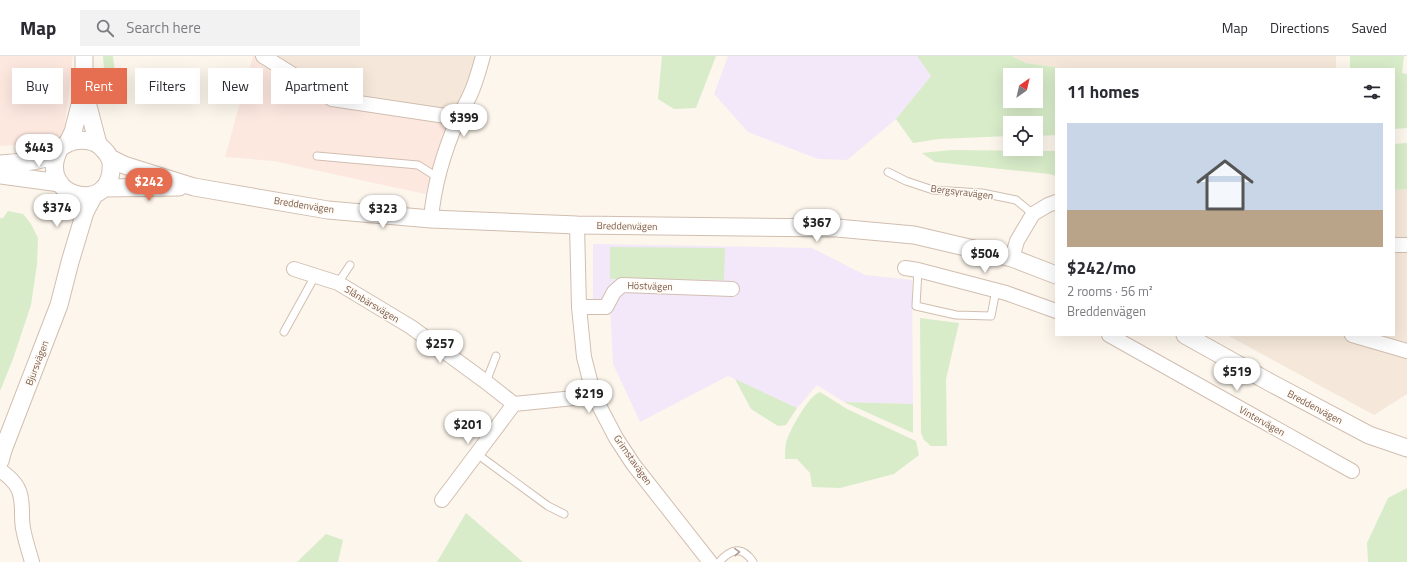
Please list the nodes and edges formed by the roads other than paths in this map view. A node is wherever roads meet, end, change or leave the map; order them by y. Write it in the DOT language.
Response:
graph roads {
  1 [pos="84,56"];
  2 [pos="263,56"];
  3 [pos="483,56"];
  4 [pos="84,68"];
  5 [pos="80,104"];
  6 [pos="88,104"];
  7 [pos="459,118"];
  8 [pos="98,144"];
  9 [pos="63,147"];
  10 [pos="317,156"];
  11 [pos="110,158"];
  12 [pos="0,164"];
  13 [pos="888,172"];
  14 [pos="0,175"];
  15 [pos="437,177"];
  16 [pos="194,187"];
  17 [pos="64,188"];
  18 [pos="99,192"];
  19 [pos="1055,202"];
  20 [pos="1033,214"];
  21 [pos="431,219"];
  22 [pos="577,225"];
  23 [pos="1395,245"];
  24 [pos="1407,245"];
  25 [pos="1012,258"];
  26 [pos="70,262"];
  27 [pos="350,265"];
  28 [pos="294,269"];
  29 [pos="911,269"];
  30 [pos="1055,275"];
  31 [pos="315,276"];
  32 [pos="338,283"];
  33 [pos="732,289"];
  34 [pos="996,290"];
  35 [pos="579,307"];
  36 [pos="1055,311"];
  37 [pos="284,332"];
  38 [pos="1110,336"];
  39 [pos="1187,336"];
  40 [pos="1355,336"];
  41 [pos="1407,351"];
  42 [pos="496,356"];
  43 [pos="486,382"];
  44 [pos="594,396"];
  45 [pos="514,404"];
  46 [pos="1407,448"];
  47 [pos="477,454"];
  48 [pos="0,461"];
  49 [pos="0,470"];
  50 [pos="1352,471"];
  51 [pos="442,500"];
  52 [pos="564,514"];
  53 [pos="32,562"];
  54 [pos="710,562"];
  55 [pos="719,562"];
  56 [pos="754,562"];
  1 -- 4 [label="street"];
  2 -- 7 [label="street"];
  3 -- 7 [label="street"];
  5 -- 9 [label="street"];
  6 -- 8 [label="street"];
  7 -- 15 [label="street"];
  8 -- 9 [label="street"];
  8 -- 11 [label="street, Breddenvägen"];
  9 -- 12 [label="street"];
  9 -- 17 [label="street"];
  10 -- 15 [label="lane"];
  11 -- 16 [label="street, Breddenvägen"];
  11 -- 18 [label="street"];
  13 -- 20 [label="lane, Bergsyravägen"];
  14 -- 17 [label="street, Breddenvägen"];
  15 -- 21 [label="street"];
  16 -- 18 [label="street, Breddenvägen"];
  16 -- 21 [label="street, Breddenvägen"];
  17 -- 18 [label="street, Breddenvägen"];
  17 -- 26 [label="street, Bjursvägen"];
  18 -- 26 [label="street, Bjursvägen"];
  19 -- 20 [label="street"];
  20 -- 25 [label="street"];
  21 -- 22 [label="street, Breddenvägen"];
  22 -- 25 [label="street, Breddenvägen"];
  22 -- 35 [label="street, Grimstavägen"];
  23 -- 24 [label="street"];
  25 -- 30 [label="street, Breddenvägen"];
  26 -- 48 [label="street, Bjursvägen"];
  27 -- 32 [label="lane"];
  28 -- 31 [label="street, Slånbärsvägen"];
  29 -- 34 [label="street"];
  29 -- 34 [label="lane"];
  31 -- 32 [label="street, Slånbärsvägen"];
  31 -- 37 [label="lane"];
  32 -- 43 [label="street, Slånbärsvägen"];
  33 -- 35 [label="street, Höstvägen"];
  34 -- 36 [label="street"];
  35 -- 44 [label="street, Grimstavägen"];
  38 -- 50 [label="street, Vintervägen"];
  39 -- 46 [label="street, Breddenvägen"];
  40 -- 41 [label="street"];
  42 -- 43 [label="lane"];
  43 -- 45 [label="street, Slånbärsvägen"];
  44 -- 45 [label="street"];
  44 -- 54 [label="street, Grimstavägen"];
  45 -- 47 [label="street"];
  47 -- 51 [label="street"];
  47 -- 52 [label="lane"];
  49 -- 53 [label="street"];
  55 -- 56 [label="lane, one-way"];
}
